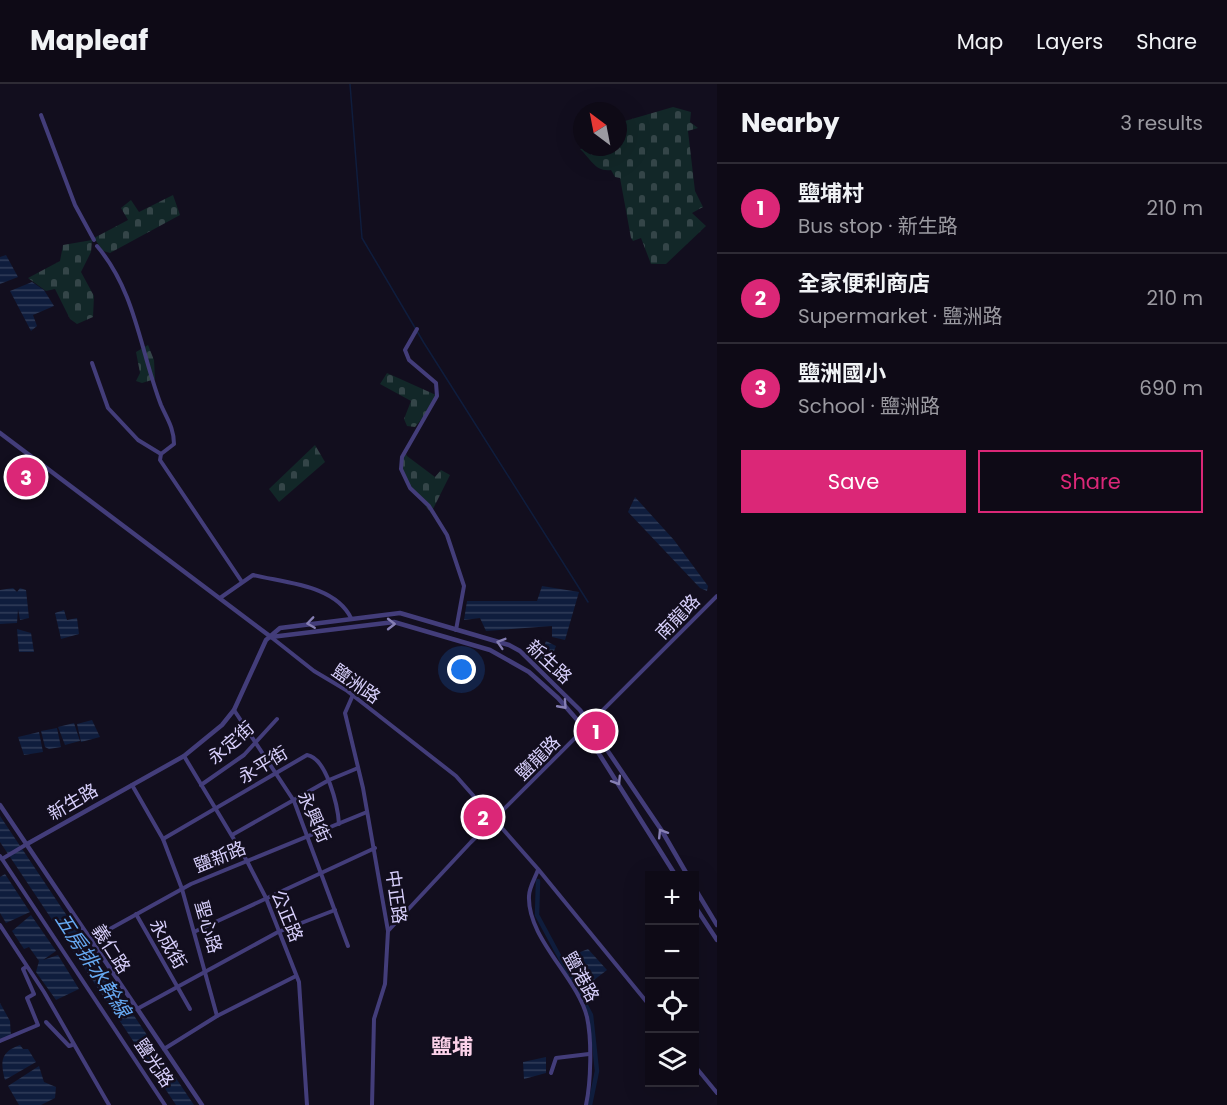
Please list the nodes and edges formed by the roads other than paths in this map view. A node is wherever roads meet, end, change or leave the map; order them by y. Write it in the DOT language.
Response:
graph roads {
  1 [pos="41,115"];
  2 [pos="94,240"];
  3 [pos="97,246"];
  4 [pos="417,329"];
  5 [pos="92,363"];
  6 [pos="0,432"];
  7 [pos="161,454"];
  8 [pos="242,582"];
  9 [pos="717,596"];
  10 [pos="220,598"];
  11 [pos="351,618"];
  12 [pos="456,630"];
  13 [pos="271,637"];
  14 [pos="657,657"];
  15 [pos="352,697"];
  16 [pos="234,710"];
  17 [pos="277,719"];
  18 [pos="589,724"];
  19 [pos="585,730"];
  20 [pos="256,742"];
  21 [pos="184,756"];
  22 [pos="358,768"];
  23 [pos="277,775"];
  24 [pos="329,780"];
  25 [pos="132,785"];
  26 [pos="201,785"];
  27 [pos="294,801"];
  28 [pos="0,805"];
  29 [pos="216,809"];
  30 [pos="367,812"];
  31 [pos="495,820"];
  32 [pos="339,824"];
  33 [pos="232,835"];
  34 [pos="309,837"];
  35 [pos="163,839"];
  36 [pos="27,844"];
  37 [pos="375,848"];
  38 [pos="1,858"];
  39 [pos="247,861"];
  40 [pos="538,869"];
  41 [pos="673,871"];
  42 [pos="685,871"];
  43 [pos="322,873"];
  44 [pos="182,889"];
  45 [pos="699,895"];
  46 [pos="266,898"];
  47 [pos="335,910"];
  48 [pos="699,913"];
  49 [pos="136,914"];
  50 [pos="0,924"];
  51 [pos="717,925"];
  52 [pos="196,931"];
  53 [pos="388,931"];
  54 [pos="278,932"];
  55 [pos="90,940"];
  56 [pos="717,940"];
  57 [pos="348,946"];
  58 [pos="26,967"];
  59 [pos="206,971"];
  60 [pos="296,976"];
  61 [pos="177,987"];
  62 [pos="645,1000"];
  63 [pos="136,1010"];
  64 [pos="190,1010"];
  65 [pos="217,1016"];
  66 [pos="46,1022"];
  67 [pos="0,1041"];
  68 [pos="72,1045"];
  69 [pos="164,1049"];
  70 [pos="589,1054"];
  71 [pos="699,1071"];
  72 [pos="550,1073"];
  73 [pos="717,1093"];
  74 [pos="307,1103"];
  75 [pos="109,1105"];
  76 [pos="165,1105"];
  77 [pos="202,1105"];
  78 [pos="301,1105"];
  79 [pos="372,1105"];
  80 [pos="586,1105"];
  1 -- 2 [label="street"];
  3 -- 7 [label="street"];
  4 -- 12 [label="street"];
  5 -- 7 [label="street"];
  6 -- 10 [label="street, 鹽洲路"];
  7 -- 8 [label="street"];
  8 -- 10 [label="street"];
  8 -- 11 [label="street"];
  9 -- 14 [label="street, 南龍路"];
  10 -- 13 [label="street, 鹽洲路"];
  11 -- 12 [label="street, 新生路"];
  11 -- 13 [label="street, 新生路, one-way"];
  18 -- 12 [label="street, 新生路, one-way"];
  13 -- 15 [label="street, 鹽洲路"];
  13 -- 16 [label="street, 新生路"];
  13 -- 19 [label="street, 新生路, one-way"];
  14 -- 18 [label="street, 鹽龍路"];
  15 -- 22 [label="street, 中正路"];
  15 -- 31 [label="street, 鹽洲路"];
  16 -- 20 [label="street, 永興街"];
  16 -- 21 [label="street, 新生路"];
  17 -- 20 [label="street, 永定街"];
  18 -- 19 [label="street, 鹽龍路"];
  42 -- 18 [label="street, 新生路, one-way"];
  19 -- 31 [label="street, 鹽龍路"];
  19 -- 41 [label="street, 新生路, one-way"];
  20 -- 23 [label="street, 永興街"];
  20 -- 26 [label="street, 永定街"];
  21 -- 25 [label="street, 新生路"];
  21 -- 26 [label="street, 公正路"];
  22 -- 24 [label="street"];
  22 -- 30 [label="street, 中正路"];
  23 -- 24 [label="street, 永平街"];
  23 -- 27 [label="street, 永興街"];
  23 -- 29 [label="street, 永平街"];
  24 -- 27 [label="street"];
  24 -- 32 [label="street, 永平街"];
  25 -- 35 [label="street, 聖心路"];
  25 -- 36 [label="street, 新生路"];
  26 -- 29 [label="street, 公正路"];
  27 -- 33 [label="street"];
  27 -- 34 [label="street, 永興街"];
  28 -- 36 [label="street, 義仁路"];
  29 -- 33 [label="street, 公正路"];
  29 -- 35 [label="street, 永平街"];
  30 -- 32 [label="street, 鹽新路"];
  30 -- 37 [label="street, 中正路"];
  31 -- 40 [label="street, 鹽洲路"];
  31 -- 53 [label="street, 鹽龍路"];
  32 -- 34 [label="street, 鹽新路"];
  33 -- 39 [label="street, 公正路"];
  34 -- 39 [label="street, 鹽新路"];
  34 -- 43 [label="street, 永興街"];
  35 -- 44 [label="street, 聖心路"];
  36 -- 38 [label="street, 新生路"];
  36 -- 55 [label="street, 義仁路"];
  37 -- 43 [label="street"];
  37 -- 53 [label="street, 中正路"];
  38 -- 76 [label="street, 鹽光路"];
  39 -- 44 [label="street, 鹽新路"];
  39 -- 46 [label="street, 公正路"];
  40 -- 62 [label="street, 鹽洲路"];
  40 -- 70 [label="street, 鹽港路"];
  43 -- 46 [label="street"];
  43 -- 47 [label="street, 永興街"];
  44 -- 49 [label="street, 鹽新路"];
  44 -- 52 [label="street, 聖心路"];
  45 -- 51 [label="street"];
  46 -- 52 [label="street"];
  46 -- 54 [label="street, 公正路"];
  47 -- 54 [label="street"];
  47 -- 57 [label="street, 永興街"];
  48 -- 56 [label="street"];
  49 -- 55 [label="street, 鹽新路"];
  49 -- 61 [label="street, 永成街"];
  50 -- 58 [label="street"];
  52 -- 59 [label="street, 聖心路"];
  53 -- 79 [label="street, 中正路"];
  54 -- 59 [label="street"];
  54 -- 60 [label="street, 公正路"];
  55 -- 63 [label="street, 義仁路"];
  58 -- 67 [label="street"];
  58 -- 68 [label="street"];
  59 -- 61 [label="street"];
  59 -- 65 [label="street, 聖心路"];
  60 -- 65 [label="street"];
  60 -- 74 [label="street, 公正路"];
  61 -- 63 [label="street"];
  61 -- 64 [label="street, 永成街"];
  63 -- 69 [label="street, 義仁路"];
  65 -- 69 [label="street"];
  66 -- 68 [label="street"];
  68 -- 75 [label="street"];
  69 -- 77 [label="street, 義仁路"];
  70 -- 72 [label="street"];
  70 -- 80 [label="street, 鹽港路"];
  71 -- 73 [label="street"];
  74 -- 78 [label="street"];
}
